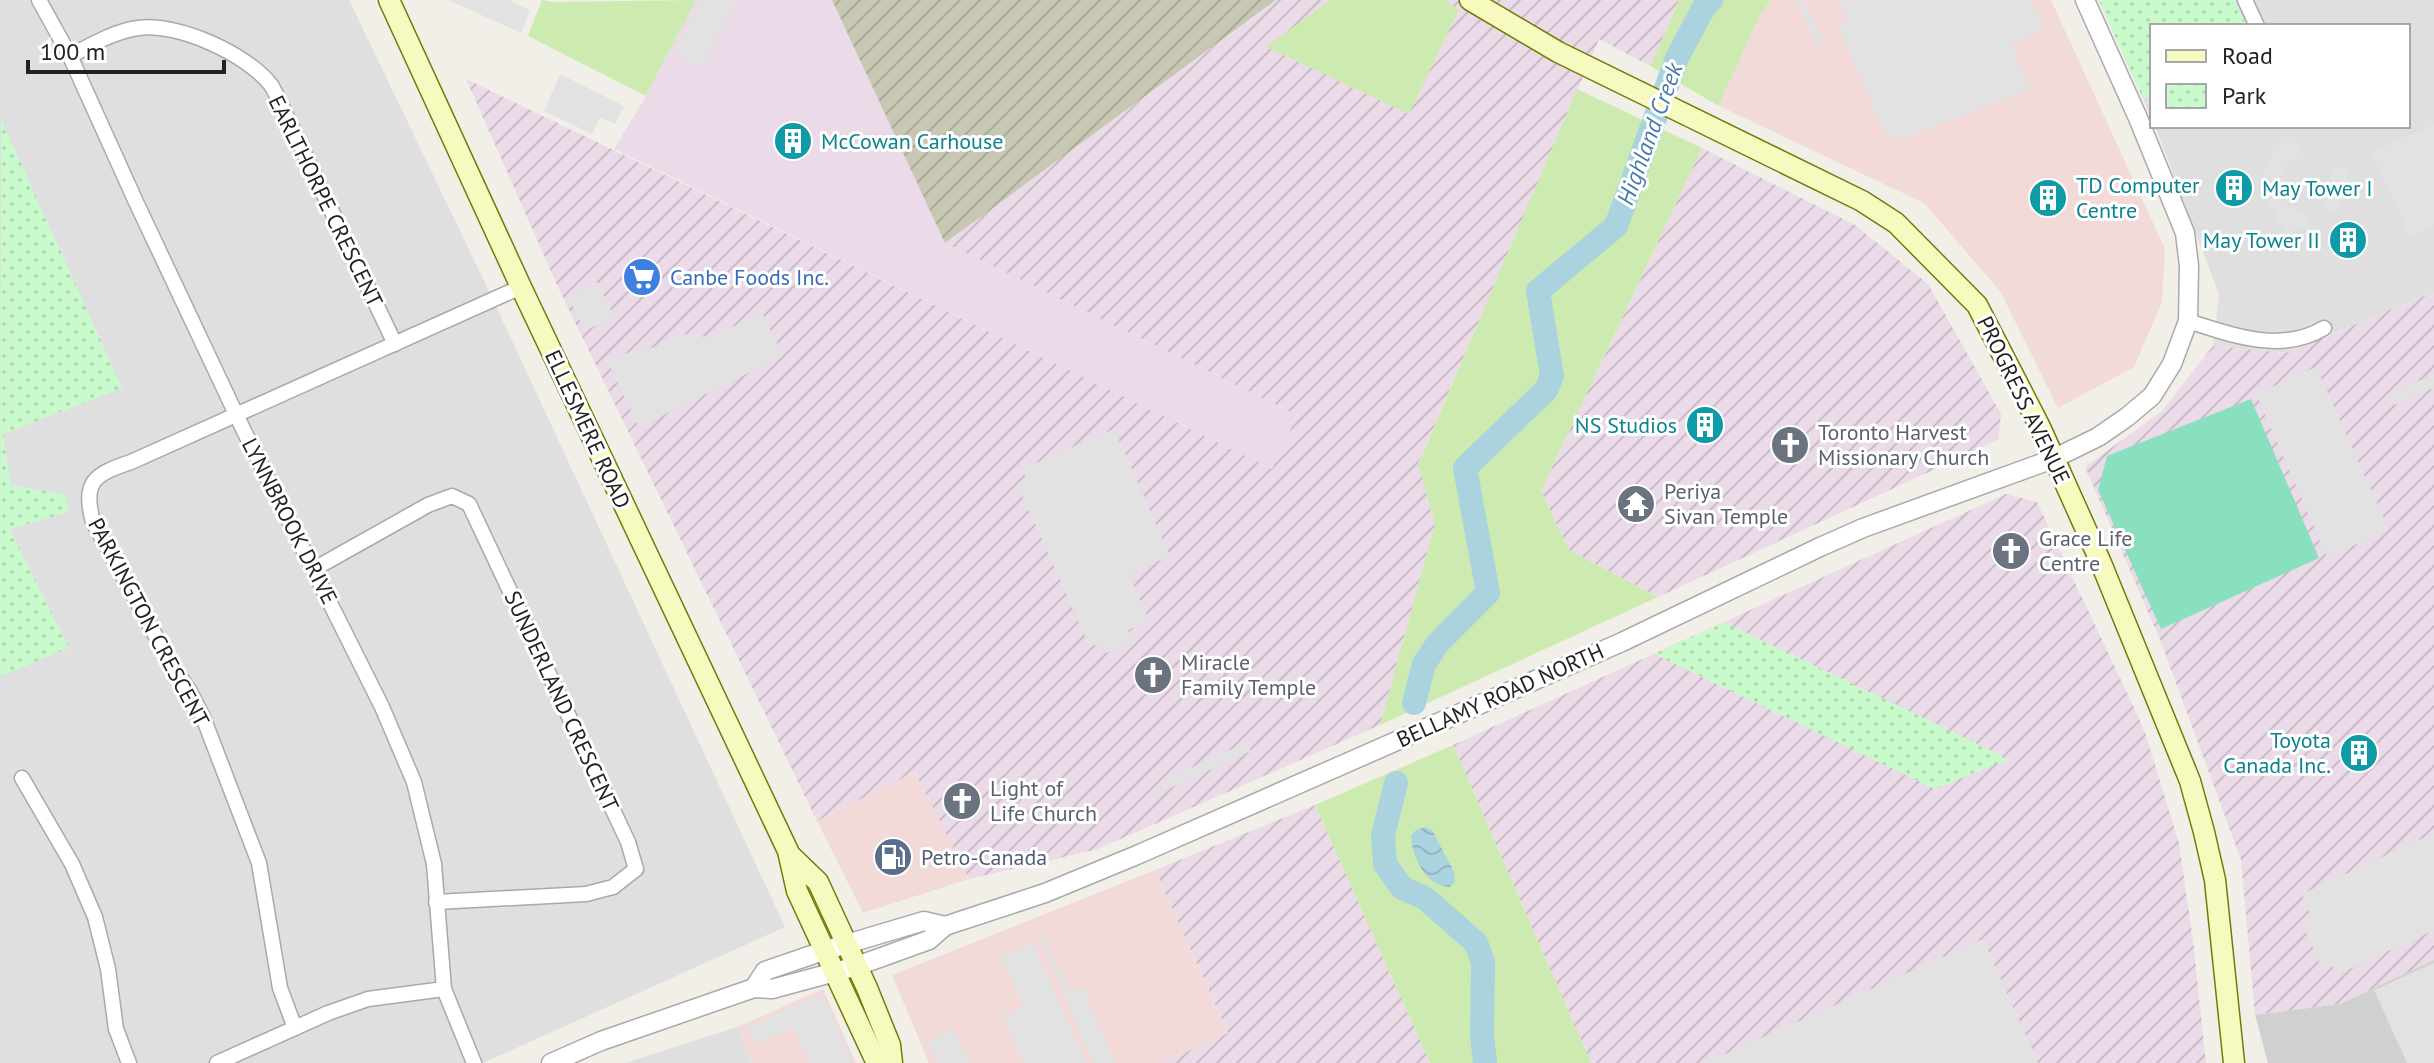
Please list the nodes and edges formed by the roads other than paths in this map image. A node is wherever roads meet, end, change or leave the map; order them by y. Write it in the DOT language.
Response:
graph roads {
  1 [pos="39,0"];
  2 [pos="389,0"];
  3 [pos="1470,0"];
  4 [pos="2085,0"];
  5 [pos="2245,0"];
  6 [pos="2256,24"];
  7 [pos="70,56"];
  8 [pos="2145,115"];
  9 [pos="521,287"];
  10 [pos="2188,321"];
  11 [pos="2324,328"];
  12 [pos="395,344"];
  13 [pos="236,415"];
  14 [pos="2053,459"];
  15 [pos="314,569"];
  16 [pos="22,778"];
  17 [pos="791,856"];
  18 [pos="436,902"];
  19 [pos="945,926"];
  20 [pos="848,945"];
  21 [pos="823,951"];
  22 [pos="857,966"];
  23 [pos="834,973"];
  24 [pos="754,988"];
  25 [pos="444,989"];
  26 [pos="295,1028"];
  27 [pos="129,1063"];
  28 [pos="217,1063"];
  29 [pos="474,1063"];
  30 [pos="551,1063"];
  31 [pos="880,1063"];
  32 [pos="892,1063"];
  33 [pos="2234,1063"];
  1 -- 7 [label="street, LYNNBROOK DRIVE"];
  2 -- 9 [label="main road, ELLESMERE ROAD"];
  3 -- 14 [label="main road, PROGRESS AVENUE"];
  4 -- 8 [label="street, BELLAMY ROAD NORTH"];
  5 -- 6 [label="street"];
  7 -- 12 [label="street, EARLTHORPE CRESCENT"];
  7 -- 13 [label="street, LYNNBROOK DRIVE"];
  8 -- 10 [label="street, BELLAMY ROAD NORTH"];
  9 -- 12 [label="street, PARKINGTON CRESCENT"];
  9 -- 17 [label="main road, ELLESMERE ROAD"];
  10 -- 11 [label="street"];
  10 -- 14 [label="street, BELLAMY ROAD NORTH"];
  12 -- 13 [label="street, PARKINGTON CRESCENT"];
  13 -- 15 [label="street, LYNNBROOK DRIVE"];
  13 -- 26 [label="street, PARKINGTON CRESCENT"];
  14 -- 19 [label="street, BELLAMY ROAD NORTH"];
  14 -- 33 [label="main road, PROGRESS AVENUE"];
  15 -- 18 [label="street, LYNNBROOK DRIVE"];
  15 -- 18 [label="street, SUNDERLAND CRESCENT"];
  16 -- 27 [label="street"];
  17 -- 20 [label="main road, ELLESMERE ROAD"];
  17 -- 21 [label="main road, ELLESMERE ROAD"];
  18 -- 25 [label="street, LYNNBROOK DRIVE"];
  19 -- 20 [label="street, BELLAMY ROAD NORTH"];
  19 -- 22 [label="street, BELLAMY ROAD NORTH"];
  20 -- 21 [label="street, BELLAMY ROAD NORTH"];
  20 -- 22 [label="main road, ELLESMERE ROAD"];
  21 -- 23 [label="main road, ELLESMERE ROAD"];
  21 -- 24 [label="street, BELLAMY ROAD NORTH"];
  22 -- 23 [label="street, BELLAMY ROAD NORTH"];
  22 -- 32 [label="main road, ELLESMERE ROAD"];
  23 -- 24 [label="street, BELLAMY ROAD NORTH"];
  23 -- 31 [label="main road, ELLESMERE ROAD"];
  24 -- 30 [label="street, BELLAMY ROAD NORTH"];
  25 -- 26 [label="street"];
  25 -- 29 [label="street, LYNNBROOK DRIVE"];
  26 -- 28 [label="street"];
}
